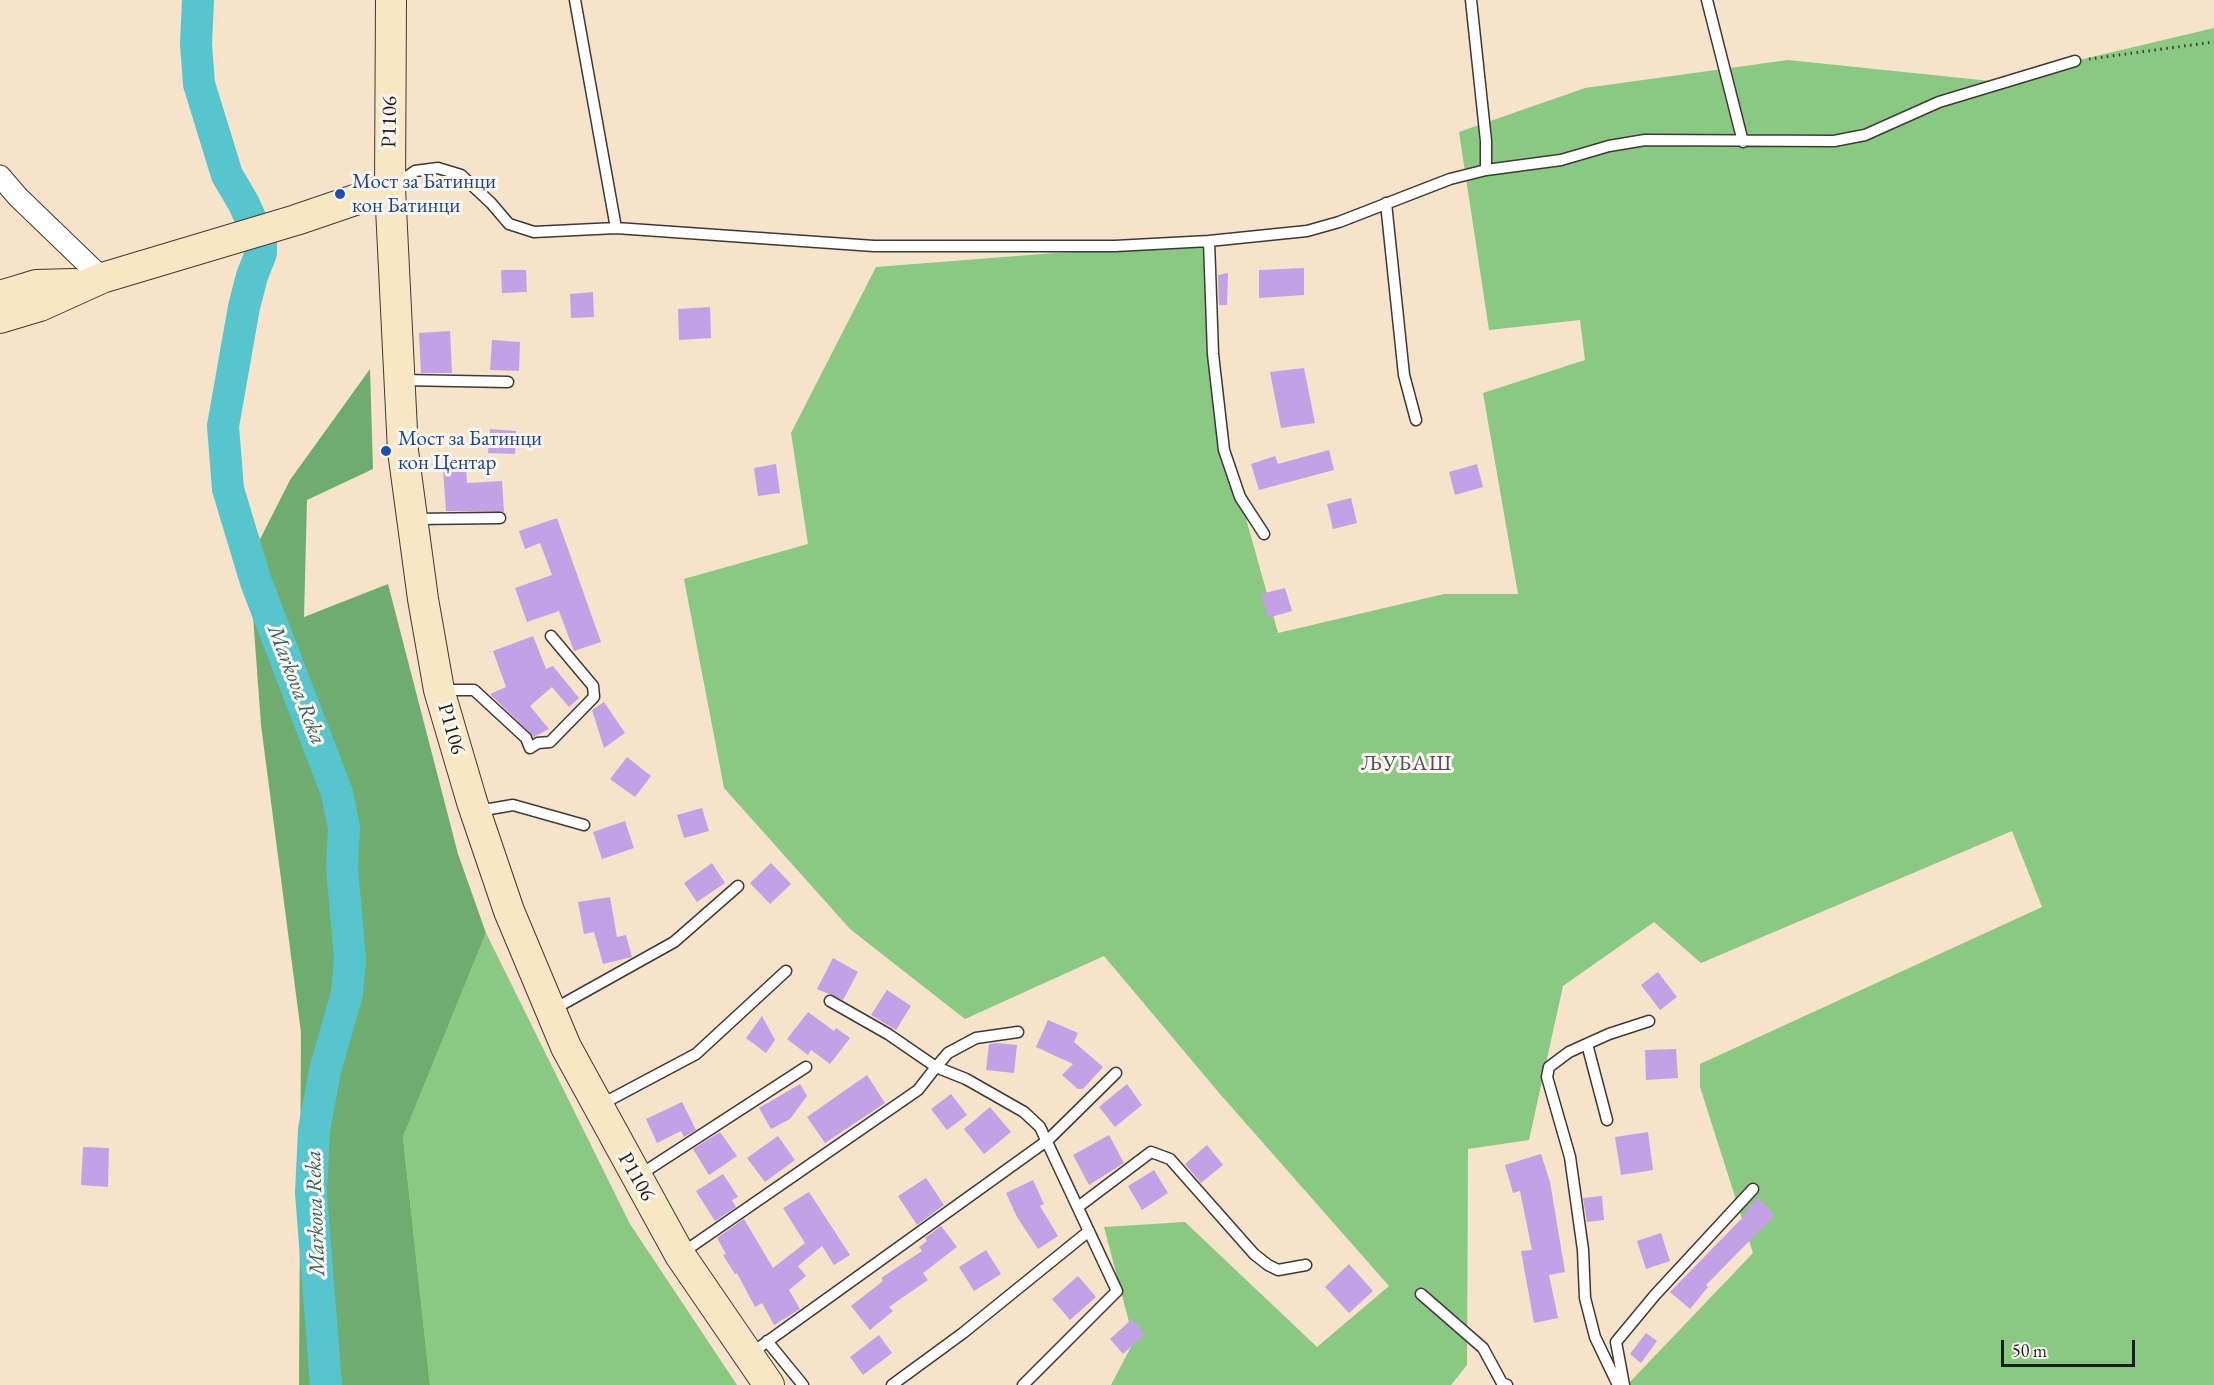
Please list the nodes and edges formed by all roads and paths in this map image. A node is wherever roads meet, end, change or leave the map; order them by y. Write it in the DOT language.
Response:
graph roads {
  1 [pos="391,0"];
  2 [pos="575,0"];
  3 [pos="1471,0"];
  4 [pos="1707,0"];
  5 [pos="2214,42"];
  6 [pos="2075,61"];
  7 [pos="1743,142"];
  8 [pos="1486,170"];
  9 [pos="0,176"];
  10 [pos="390,188"];
  11 [pos="1386,203"];
  12 [pos="616,228"];
  13 [pos="1209,241"];
  14 [pos="95,280"];
  15 [pos="0,296"];
  16 [pos="0,318"];
  17 [pos="399,380"];
  18 [pos="508,382"];
  19 [pos="1416,420"];
  20 [pos="500,518"];
  21 [pos="412,519"];
  22 [pos="1264,534"];
  23 [pos="551,636"];
  24 [pos="440,690"];
  25 [pos="475,811"];
  26 [pos="584,825"];
  27 [pos="738,886"];
  28 [pos="786,971"];
  29 [pos="830,1001"];
  30 [pos="551,1011"];
  31 [pos="1650,1021"];
  32 [pos="1018,1032"];
  33 [pos="1587,1044"];
  34 [pos="806,1067"];
  35 [pos="936,1067"];
  36 [pos="1116,1073"];
  37 [pos="597,1106"];
  38 [pos="1607,1120"];
  39 [pos="1048,1140"];
  40 [pos="636,1177"];
  41 [pos="1753,1189"];
  42 [pos="1078,1207"];
  43 [pos="1089,1231"];
  44 [pos="680,1255"];
  45 [pos="1306,1265"];
  46 [pos="1421,1294"];
  47 [pos="757,1348"];
  48 [pos="769,1385"];
  49 [pos="802,1385"];
  50 [pos="892,1385"];
  51 [pos="1023,1385"];
  52 [pos="1507,1385"];
  53 [pos="1618,1385"];
  54 [pos="1624,1385"];
  1 -- 10 [label="main road, P1106"];
  2 -- 12 [label="lane"];
  3 -- 8 [label="lane"];
  4 -- 7 [label="lane"];
  5 -- 6 [label="path"];
  6 -- 7 [label="lane"];
  7 -- 8 [label="lane"];
  8 -- 11 [label="lane"];
  9 -- 14 [label="street"];
  10 -- 12 [label="lane"];
  10 -- 14 [label="main road"];
  10 -- 17 [label="main road, P1106"];
  11 -- 13 [label="lane"];
  11 -- 19 [label="lane"];
  12 -- 13 [label="lane"];
  13 -- 22 [label="lane"];
  14 -- 15 [label="main road"];
  14 -- 16 [label="main road"];
  17 -- 18 [label="lane"];
  17 -- 21 [label="main road, P1106"];
  20 -- 21 [label="lane"];
  21 -- 24 [label="main road, P1106"];
  23 -- 24 [label="lane"];
  24 -- 25 [label="main road, P1106"];
  25 -- 26 [label="lane"];
  25 -- 30 [label="main road, P1106"];
  27 -- 30 [label="lane"];
  28 -- 37 [label="lane"];
  29 -- 35 [label="lane"];
  30 -- 37 [label="main road, P1106"];
  31 -- 33 [label="lane"];
  32 -- 35 [label="lane"];
  33 -- 38 [label="lane"];
  33 -- 53 [label="lane"];
  34 -- 40 [label="lane"];
  35 -- 39 [label="lane"];
  35 -- 44 [label="lane"];
  36 -- 39 [label="lane"];
  37 -- 40 [label="main road, P1106"];
  39 -- 42 [label="lane"];
  39 -- 47 [label="lane"];
  40 -- 44 [label="main road, P1106"];
  41 -- 54 [label="lane"];
  42 -- 43 [label="lane"];
  42 -- 45 [label="lane"];
  43 -- 50 [label="lane"];
  43 -- 51 [label="lane"];
  44 -- 47 [label="main road, P1106"];
  46 -- 52 [label="lane"];
  47 -- 48 [label="main road, P1106"];
  47 -- 49 [label="lane"];
}
